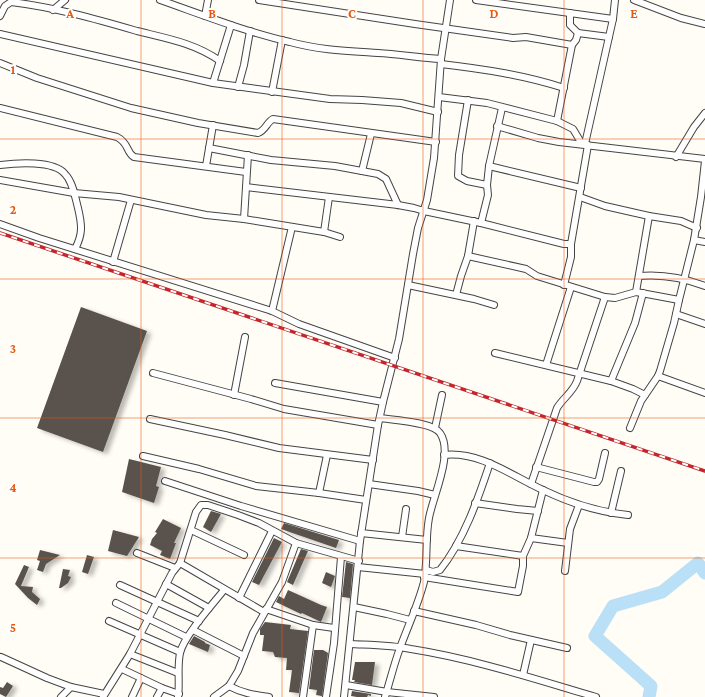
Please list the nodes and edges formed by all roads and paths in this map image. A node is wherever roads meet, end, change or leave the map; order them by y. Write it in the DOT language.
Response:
graph roads {
  1 [pos="65,0"];
  2 [pos="160,0"];
  3 [pos="208,0"];
  4 [pos="259,0"];
  5 [pos="450,0"];
  6 [pos="476,0"];
  7 [pos="615,0"];
  8 [pos="634,0"];
  9 [pos="516,3"];
  10 [pos="53,10"];
  11 [pos="570,14"];
  12 [pos="0,16"];
  13 [pos="205,16"];
  14 [pos="613,19"];
  15 [pos="705,24"];
  16 [pos="231,25"];
  17 [pos="446,29"];
  18 [pos="250,31"];
  19 [pos="578,32"];
  20 [pos="0,34"];
  21 [pos="609,37"];
  22 [pos="282,40"];
  23 [pos="572,45"];
  24 [pos="220,61"];
  25 [pos="441,62"];
  26 [pos="0,63"];
  27 [pos="213,83"];
  28 [pos="238,87"];
  29 [pos="564,88"];
  30 [pos="272,92"];
  31 [pos="439,97"];
  32 [pos="468,100"];
  33 [pos="0,108"];
  34 [pos="502,108"];
  35 [pos="438,112"];
  36 [pos="705,112"];
  37 [pos="557,121"];
  38 [pos="213,125"];
  39 [pos="497,126"];
  40 [pos="371,134"];
  41 [pos="436,142"];
  42 [pos="585,144"];
  43 [pos="210,148"];
  44 [pos="248,155"];
  45 [pos="676,157"];
  46 [pos="705,160"];
  47 [pos="0,165"];
  48 [pos="206,166"];
  49 [pos="489,166"];
  50 [pos="362,171"];
  51 [pos="246,172"];
  52 [pos="0,180"];
  53 [pos="487,186"];
  54 [pos="246,187"];
  55 [pos="581,188"];
  56 [pos="74,193"];
  57 [pos="330,197"];
  58 [pos="580,197"];
  59 [pos="703,197"];
  60 [pos="132,200"];
  61 [pos="398,204"];
  62 [pos="424,211"];
  63 [pos="649,216"];
  64 [pos="244,219"];
  65 [pos="474,221"];
  66 [pos="481,223"];
  67 [pos="0,224"];
  68 [pos="292,227"];
  69 [pos="697,228"];
  70 [pos="324,232"];
  71 [pos="340,237"];
  72 [pos="694,240"];
  73 [pos="705,242"];
  74 [pos="571,244"];
  75 [pos="74,249"];
  76 [pos="468,256"];
  77 [pos="113,262"];
  78 [pos="639,276"];
  79 [pos="684,279"];
  80 [pos="408,285"];
  81 [pos="567,286"];
  82 [pos="705,286"];
  83 [pos="636,292"];
  84 [pos="643,293"];
  85 [pos="456,295"];
  86 [pos="606,297"];
  87 [pos="679,300"];
  88 [pos="494,305"];
  89 [pos="272,311"];
  90 [pos="676,314"];
  91 [pos="705,324"];
  92 [pos="246,337"];
  93 [pos="495,353"];
  94 [pos="395,358"];
  95 [pos="546,365"];
  96 [pos="580,372"];
  97 [pos="153,374"];
  98 [pos="658,376"];
  99 [pos="611,380"];
  100 [pos="275,383"];
  101 [pos="705,393"];
  102 [pos="234,394"];
  103 [pos="442,395"];
  104 [pos="646,395"];
  105 [pos="383,402"];
  106 [pos="380,418"];
  107 [pos="150,419"];
  108 [pos="378,425"];
  109 [pos="436,428"];
  110 [pos="630,428"];
  111 [pos="605,453"];
  112 [pos="327,455"];
  113 [pos="444,455"];
  114 [pos="143,456"];
  115 [pos="373,460"];
  116 [pos="490,463"];
  117 [pos="536,467"];
  118 [pos="621,471"];
  119 [pos="165,481"];
  120 [pos="369,484"];
  121 [pos="531,484"];
  122 [pos="543,490"];
  123 [pos="319,493"];
  124 [pos="435,495"];
  125 [pos="366,500"];
  126 [pos="475,503"];
  127 [pos="579,505"];
  128 [pos="406,509"];
  129 [pos="538,511"];
  130 [pos="611,513"];
  131 [pos="628,515"];
  132 [pos="191,530"];
  133 [pos="272,531"];
  134 [pos="361,533"];
  135 [pos="402,537"];
  136 [pos="531,538"];
  137 [pos="427,540"];
  138 [pos="360,541"];
  139 [pos="296,543"];
  140 [pos="568,543"];
  141 [pos="456,546"];
  142 [pos="137,554"];
  143 [pos="244,555"];
  144 [pos="523,556"];
  145 [pos="341,557"];
  146 [pos="180,564"];
  147 [pos="358,564"];
  148 [pos="175,568"];
  149 [pos="565,571"];
  150 [pos="425,574"];
  151 [pos="166,584"];
  152 [pos="120,585"];
  153 [pos="224,590"];
  154 [pos="239,598"];
  155 [pos="157,601"];
  156 [pos="116,603"];
  157 [pos="354,607"];
  158 [pos="209,608"];
  159 [pos="265,611"];
  160 [pos="414,611"];
  161 [pos="149,618"];
  162 [pos="410,620"];
  163 [pos="109,621"];
  164 [pos="200,621"];
  165 [pos="313,625"];
  166 [pos="334,628"];
  167 [pos="193,630"];
  168 [pos="140,635"];
  169 [pos="186,637"];
  170 [pos="531,640"];
  171 [pos="350,644"];
  172 [pos="400,647"];
  173 [pos="567,648"];
  174 [pos="180,652"];
  175 [pos="130,654"];
  176 [pos="244,656"];
  177 [pos="1,657"];
  178 [pos="122,669"];
  179 [pos="178,673"];
  180 [pos="523,675"];
  181 [pos="141,678"];
  182 [pos="346,685"];
  183 [pos="229,686"];
  184 [pos="71,687"];
  185 [pos="162,688"];
  186 [pos="386,694"];
  187 [pos="103,695"];
  188 [pos="580,695"];
  189 [pos="178,696"];
  190 [pos="260,696"];
  191 [pos="61,697"];
  192 [pos="132,697"];
  193 [pos="158,697"];
  194 [pos="214,697"];
  195 [pos="269,697"];
  196 [pos="302,697"];
  197 [pos="326,697"];
  198 [pos="344,697"];
  199 [pos="434,697"];
  200 [pos="596,697"];
  1 -- 10 [label="street"];
  2 -- 13 [label="street"];
  3 -- 13 [label="street"];
  4 -- 17 [label="street"];
  5 -- 17 [label="street"];
  6 -- 9 [label="street"];
  7 -- 14 [label="street"];
  8 -- 15 [label="street"];
  9 -- 11 [label="street"];
  10 -- 12 [label="street"];
  10 -- 24 [label="street"];
  11 -- 14 [label="street"];
  11 -- 19 [label="street"];
  13 -- 16 [label="street"];
  14 -- 21 [label="street"];
  16 -- 18 [label="street"];
  16 -- 24 [label="street"];
  17 -- 23 [label="street"];
  17 -- 25 [label="street"];
  18 -- 22 [label="street"];
  18 -- 28 [label="street"];
  19 -- 21 [label="street"];
  19 -- 23 [label="street"];
  20 -- 27 [label="street"];
  21 -- 42 [label="street"];
  22 -- 25 [label="street"];
  22 -- 30 [label="street"];
  23 -- 29 [label="street"];
  24 -- 27 [label="street"];
  25 -- 29 [label="street"];
  25 -- 31 [label="street"];
  26 -- 38 [label="street"];
  27 -- 28 [label="street"];
  28 -- 30 [label="street"];
  29 -- 37 [label="street"];
  30 -- 35 [label="street"];
  31 -- 32 [label="street"];
  31 -- 35 [label="street"];
  32 -- 34 [label="street"];
  32 -- 53 [label="street"];
  33 -- 48 [label="street"];
  34 -- 37 [label="street"];
  34 -- 39 [label="street"];
  35 -- 41 [label="street"];
  36 -- 45 [label="street"];
  37 -- 42 [label="street"];
  38 -- 40 [label="street"];
  38 -- 43 [label="street"];
  39 -- 42 [label="street"];
  39 -- 49 [label="street"];
  40 -- 41 [label="street"];
  40 -- 50 [label="street"];
  41 -- 62 [label="street"];
  42 -- 45 [label="street"];
  42 -- 55 [label="street"];
  43 -- 44 [label="street"];
  43 -- 48 [label="street"];
  44 -- 50 [label="street"];
  44 -- 51 [label="street"];
  45 -- 46 [label="street"];
  46 -- 59 [label="street"];
  47 -- 56 [label="street"];
  48 -- 51 [label="street"];
  49 -- 53 [label="street"];
  49 -- 55 [label="street"];
  50 -- 61 [label="street"];
  51 -- 54 [label="street"];
  52 -- 56 [label="street"];
  53 -- 66 [label="street"];
  54 -- 57 [label="street"];
  54 -- 64 [label="street"];
  55 -- 58 [label="street"];
  56 -- 60 [label="street"];
  56 -- 75 [label="street"];
  57 -- 61 [label="street"];
  57 -- 70 [label="street"];
  58 -- 63 [label="street"];
  58 -- 74 [label="street"];
  59 -- 69 [label="street"];
  60 -- 64 [label="street"];
  60 -- 77 [label="street"];
  61 -- 62 [label="street"];
  62 -- 65 [label="street"];
  62 -- 80 [label="street"];
  63 -- 69 [label="street"];
  63 -- 78 [label="street"];
  64 -- 68 [label="street"];
  65 -- 66 [label="street"];
  65 -- 76 [label="street"];
  66 -- 74 [label="street"];
  67 -- 75 [label="street"];
  68 -- 70 [label="street"];
  68 -- 89 [label="street"];
  69 -- 72 [label="street"];
  70 -- 71 [label="street"];
  72 -- 73 [label="street"];
  72 -- 79 [label="street"];
  74 -- 81 [label="street"];
  75 -- 77 [label="street"];
  76 -- 81 [label="street"];
  76 -- 85 [label="street"];
  77 -- 89 [label="street"];
  78 -- 79 [label="street"];
  78 -- 83 [label="street"];
  79 -- 82 [label="street"];
  79 -- 87 [label="street"];
  80 -- 85 [label="street"];
  80 -- 94 [label="street"];
  81 -- 86 [label="street"];
  81 -- 95 [label="street"];
  83 -- 84 [label="street"];
  83 -- 86 [label="street"];
  84 -- 87 [label="street"];
  84 -- 99 [label="street"];
  85 -- 88 [label="street"];
  86 -- 96 [label="street"];
  87 -- 90 [label="street"];
  89 -- 94 [label="street"];
  90 -- 91 [label="street"];
  90 -- 98 [label="street"];
  92 -- 102 [label="street"];
  93 -- 95 [label="street"];
  94 -- 105 [label="street"];
  95 -- 96 [label="street"];
  96 -- 99 [label="street"];
  96 -- 117 [label="street"];
  97 -- 102 [label="street"];
  98 -- 101 [label="street"];
  98 -- 104 [label="street"];
  99 -- 104 [label="street"];
  100 -- 105 [label="street"];
  102 -- 108 [label="street"];
  103 -- 109 [label="street"];
  104 -- 110 [label="street"];
  105 -- 106 [label="street"];
  106 -- 108 [label="street"];
  106 -- 109 [label="street"];
  107 -- 112 [label="street"];
  108 -- 115 [label="street"];
  109 -- 113 [label="street"];
  111 -- 117 [label="street"];
  112 -- 115 [label="street"];
  112 -- 123 [label="street"];
  113 -- 116 [label="street"];
  113 -- 124 [label="street"];
  114 -- 123 [label="street"];
  115 -- 120 [label="street"];
  116 -- 121 [label="street"];
  116 -- 126 [label="street"];
  117 -- 121 [label="street"];
  118 -- 130 [label="street"];
  119 -- 138 [label="street"];
  120 -- 124 [label="street"];
  120 -- 125 [label="street"];
  121 -- 122 [label="street"];
  122 -- 127 [label="street"];
  122 -- 129 [label="street"];
  123 -- 125 [label="street"];
  124 -- 137 [label="street"];
  125 -- 134 [label="street"];
  126 -- 129 [label="street"];
  126 -- 141 [label="street"];
  127 -- 130 [label="street"];
  127 -- 140 [label="street"];
  128 -- 135 [label="street"];
  129 -- 136 [label="street"];
  130 -- 131 [label="street"];
  132 -- 133 [label="street"];
  132 -- 143 [label="street"];
  132 -- 146 [label="street"];
  133 -- 139 [label="street"];
  133 -- 154 [label="street"];
  134 -- 135 [label="street"];
  134 -- 138 [label="street"];
  135 -- 137 [label="street"];
  136 -- 140 [label="street"];
  136 -- 144 [label="street"];
  137 -- 150 [label="street"];
  138 -- 147 [label="street"];
  139 -- 145 [label="street"];
  139 -- 159 [label="street"];
  140 -- 149 [label="street"];
  141 -- 144 [label="street"];
  141 -- 150 [label="street"];
  142 -- 148 [label="street"];
  144 -- 150 [label="street"];
  145 -- 147 [label="street"];
  145 -- 166 [label="street"];
  146 -- 148 [label="street"];
  146 -- 153 [label="street"];
  147 -- 150 [label="street"];
  147 -- 157 [label="street"];
  148 -- 151 [label="street"];
  150 -- 160 [label="street"];
  151 -- 155 [label="street"];
  151 -- 158 [label="street"];
  152 -- 155 [label="street"];
  153 -- 154 [label="street"];
  153 -- 158 [label="street"];
  154 -- 159 [label="street"];
  155 -- 161 [label="street"];
  155 -- 164 [label="street"];
  156 -- 161 [label="street"];
  157 -- 162 [label="street"];
  157 -- 171 [label="street"];
  158 -- 164 [label="street"];
  159 -- 165 [label="street"];
  159 -- 176 [label="street"];
  160 -- 162 [label="street"];
  160 -- 170 [label="street"];
  161 -- 168 [label="street"];
  161 -- 169 [label="street"];
  162 -- 172 [label="street"];
  163 -- 168 [label="street"];
  164 -- 167 [label="street"];
  165 -- 166 [label="street"];
  165 -- 196 [label="street"];
  166 -- 197 [label="street"];
  167 -- 169 [label="street"];
  167 -- 176 [label="street"];
  168 -- 174 [label="street"];
  168 -- 175 [label="street"];
  169 -- 174 [label="street"];
  170 -- 173 [label="street"];
  170 -- 180 [label="street"];
  171 -- 172 [label="street"];
  171 -- 182 [label="street"];
  172 -- 180 [label="street"];
  172 -- 186 [label="street"];
  174 -- 179 [label="street"];
  175 -- 178 [label="street"];
  175 -- 179 [label="street"];
  176 -- 183 [label="street"];
  177 -- 184 [label="street"];
  178 -- 181 [label="street"];
  178 -- 187 [label="street"];
  179 -- 189 [label="street"];
  180 -- 188 [label="street"];
  181 -- 185 [label="street"];
  181 -- 192 [label="street"];
  182 -- 186 [label="street"];
  182 -- 198 [label="street"];
  183 -- 190 [label="street"];
  183 -- 194 [label="street"];
  184 -- 187 [label="street"];
  184 -- 191 [label="street"];
  185 -- 189 [label="street"];
  185 -- 193 [label="street"];
  186 -- 199 [label="street"];
  188 -- 200 [label="street"];
  190 -- 195 [label="street"];
}
